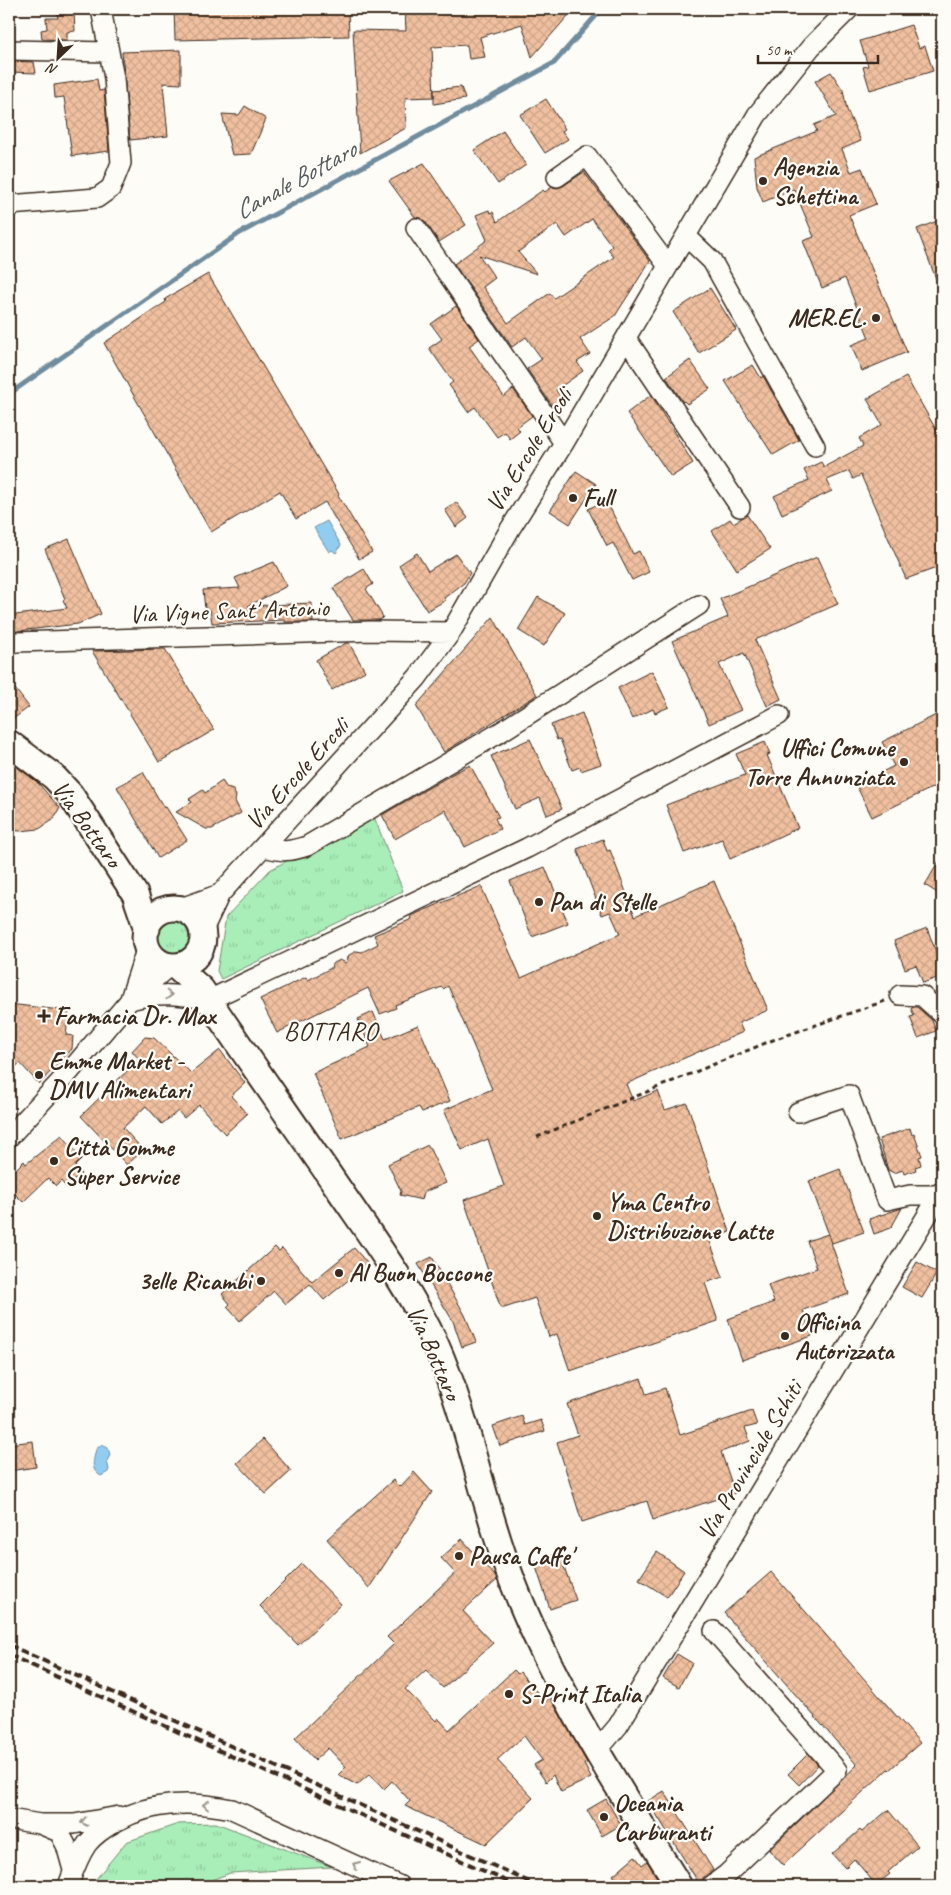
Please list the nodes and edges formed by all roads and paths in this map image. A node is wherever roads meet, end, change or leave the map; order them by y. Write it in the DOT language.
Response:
graph roads {
  1 [pos="101,9"];
  2 [pos="849,9"];
  3 [pos="9,50"];
  4 [pos="109,52"];
  5 [pos="556,177"];
  6 [pos="9,204"];
  7 [pos="416,228"];
  8 [pos="686,236"];
  9 [pos="668,266"];
  10 [pos="626,338"];
  11 [pos="564,443"];
  12 [pos="815,446"];
  13 [pos="740,507"];
  14 [pos="699,606"];
  15 [pos="451,632"];
  16 [pos="9,644"];
  17 [pos="778,715"];
  18 [pos="9,743"];
  19 [pos="264,847"];
  20 [pos="135,894"];
  21 [pos="220,894"];
  22 [pos="172,909"];
  23 [pos="147,938"];
  24 [pos="201,942"];
  25 [pos="172,966"];
  26 [pos="205,995"];
  27 [pos="900,996"];
  28 [pos="130,1000"];
  29 [pos="942,1014"];
  30 [pos="798,1112"];
  31 [pos="9,1137"];
  32 [pos="537,1137"];
  33 [pos="941,1193"];
  34 [pos="714,1632"];
  35 [pos="596,1752"];
  36 [pos="128,1815"];
  37 [pos="9,1819"];
  38 [pos="40,1824"];
  39 [pos="71,1878"];
  40 [pos="400,1886"];
  41 [pos="679,1886"];
  42 [pos="711,1886"];
  1 -- 4 [label="street"];
  2 -- 8 [label="street, Via Ercole Ercoli"];
  3 -- 4 [label="street"];
  4 -- 6 [label="street"];
  5 -- 9 [label="street"];
  7 -- 11 [label="street"];
  8 -- 9 [label="street, Via Ercole Ercoli"];
  8 -- 12 [label="street"];
  9 -- 10 [label="street, Via Ercole Ercoli"];
  10 -- 11 [label="street, Via Ercole Ercoli"];
  10 -- 13 [label="street"];
  11 -- 15 [label="street, Via Ercole Ercoli"];
  14 -- 19 [label="street"];
  15 -- 16 [label="street, Via Vigne Sant' Antonio"];
  15 -- 19 [label="street, Via Ercole Ercoli"];
  17 -- 26 [label="street"];
  18 -- 20 [label="main road, Via Bottaro"];
  19 -- 21 [label="street, Via Ercole Ercoli"];
  20 -- 22 [label="main road, Via Bottaro"];
  20 -- 23 [label="main road, Via Bottaro"];
  21 -- 22 [label="street, Via Ercole Ercoli"];
  21 -- 24 [label="street, Via Ercole Ercoli"];
  22 -- 23 [label="main road"];
  22 -- 24 [label="main road"];
  23 -- 25 [label="main road"];
  23 -- 28 [label="street"];
  24 -- 25 [label="main road"];
  24 -- 26 [label="main road"];
  25 -- 26 [label="main road, Via Bottaro"];
  25 -- 28 [label="street"];
  28 -- 26 [label="street, one-way"];
  26 -- 35 [label="main road, Via Bottaro"];
  27 -- 29 [label="street"];
  27 -- 32 [label="path"];
  28 -- 31 [label="street"];
  30 -- 33 [label="street"];
  33 -- 35 [label="street, Via Provinciale Schiti"];
  34 -- 42 [label="street"];
  35 -- 41 [label="main road, Via Bottaro"];
  36 -- 38 [label="street, one-way"];
  36 -- 39 [label="street"];
  40 -- 36 [label="street, one-way"];
  37 -- 38 [label="street"];
  38 -- 39 [label="street"];
}
